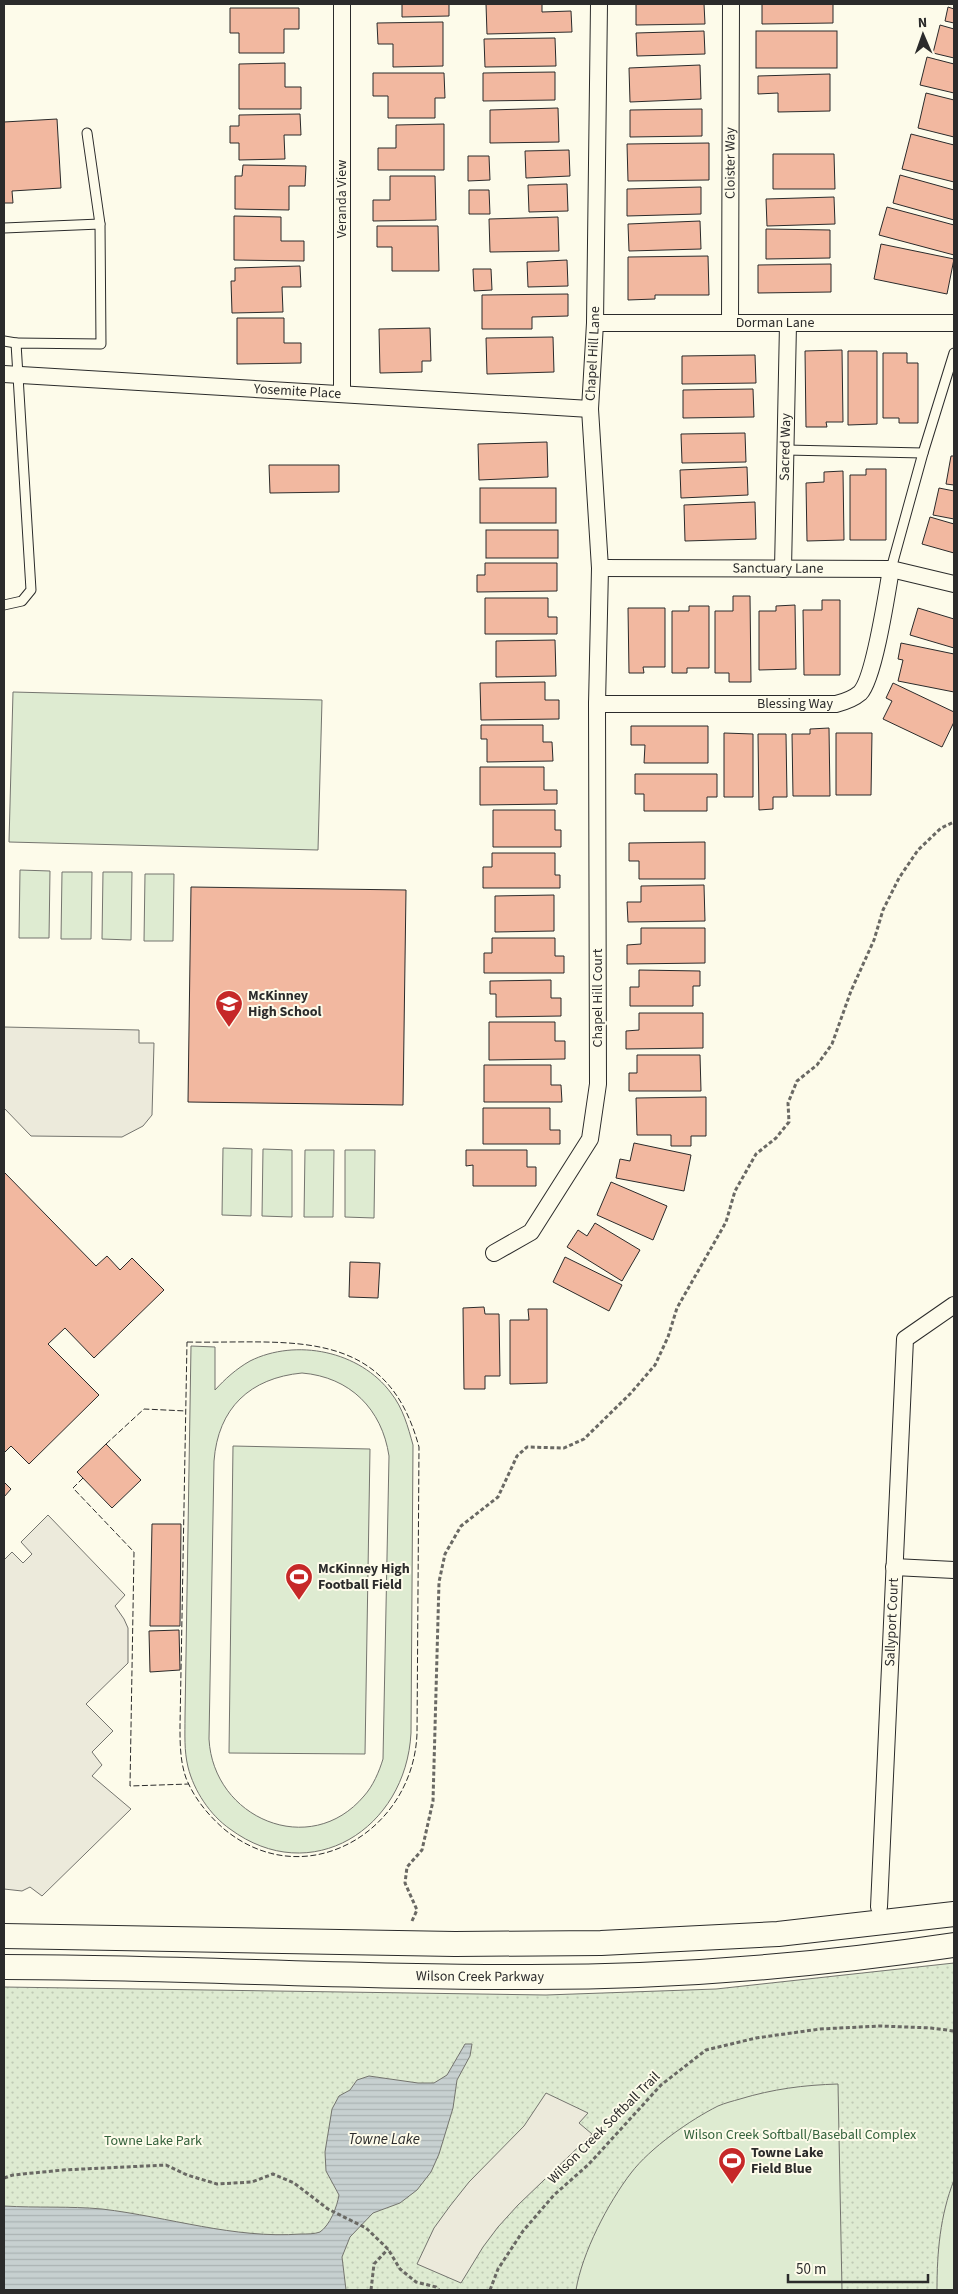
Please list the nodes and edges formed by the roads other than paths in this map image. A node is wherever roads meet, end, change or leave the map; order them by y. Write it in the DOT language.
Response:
graph roads {
  1 [pos="342,4"];
  2 [pos="599,4"];
  3 [pos="731,4"];
  4 [pos="87,133"];
  5 [pos="100,224"];
  6 [pos="4,228"];
  7 [pos="595,323"];
  8 [pos="730,323"];
  9 [pos="954,323"];
  10 [pos="788,324"];
  11 [pos="4,341"];
  12 [pos="16,343"];
  13 [pos="954,353"];
  14 [pos="10,374"];
  15 [pos="342,394"];
  16 [pos="590,409"];
  17 [pos="786,450"];
  18 [pos="923,453"];
  19 [pos="600,568"];
  20 [pos="783,569"];
  21 [pos="892,569"];
  22 [pos="954,584"];
  23 [pos="4,605"];
  24 [pos="597,704"];
  25 [pos="494,1253"];
  26 [pos="954,1305"];
  27 [pos="894,1567"];
  28 [pos="954,1570"];
  29 [pos="878,1907"];
  30 [pos="945,1915"];
  31 [pos="4,1936"];
  32 [pos="948,1946"];
  33 [pos="4,1967"];
  1 -- 15 [label="street, Veranda View"];
  2 -- 7 [label="street, Chapel Hill Lane"];
  3 -- 8 [label="street, Cloister Way"];
  4 -- 5 [label="lane"];
  5 -- 6 [label="lane"];
  5 -- 12 [label="lane"];
  7 -- 8 [label="street, Dorman Lane"];
  7 -- 16 [label="street, Chapel Hill Lane"];
  8 -- 10 [label="street, Dorman Lane"];
  9 -- 10 [label="street, Dorman Lane"];
  10 -- 17 [label="street, Sacred Way"];
  11 -- 12 [label="lane"];
  12 -- 14 [label="lane"];
  13 -- 18 [label="lane"];
  14 -- 15 [label="street, Yosemite Place"];
  14 -- 23 [label="lane"];
  15 -- 16 [label="street, Yosemite Place"];
  16 -- 19 [label="street, Chapel Hill Lane"];
  17 -- 18 [label="lane"];
  17 -- 20 [label="street, Sacred Way"];
  18 -- 21 [label="lane"];
  19 -- 20 [label="street, Sanctuary Lane"];
  19 -- 24 [label="street, Chapel Hill Lane"];
  20 -- 21 [label="street, Sanctuary Lane"];
  21 -- 22 [label="street, Sanctuary Lane"];
  21 -- 24 [label="street, Blessing Way"];
  24 -- 25 [label="street, Chapel Hill Court"];
  26 -- 27 [label="street, Sallyport Court"];
  27 -- 28 [label="street"];
  27 -- 29 [label="street, Sallyport Court"];
  30 -- 31 [label="main road"];
  30 -- 32 [label="main road"];
  32 -- 33 [label="main road, Wilson Creek Parkway"];
}
